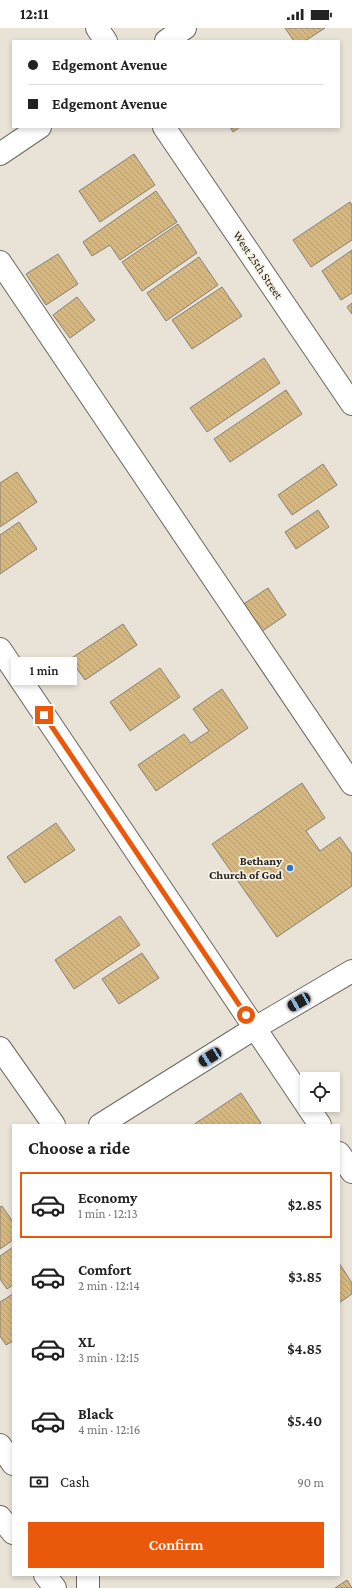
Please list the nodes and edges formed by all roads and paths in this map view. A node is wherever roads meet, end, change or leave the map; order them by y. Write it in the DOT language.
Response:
graph roads {
  1 [pos="97,28"];
  2 [pos="185,28"];
  3 [pos="105,40"];
  4 [pos="167,40"];
  5 [pos="39,128"];
  6 [pos="165,128"];
  7 [pos="0,154"];
  8 [pos="0,262"];
  9 [pos="352,404"];
  10 [pos="0,650"];
  11 [pos="352,784"];
  12 [pos="352,971"];
  13 [pos="255,1028"];
  14 [pos="0,1048"];
  15 [pos="53,1124"];
  16 [pos="102,1124"];
  17 [pos="319,1124"];
  18 [pos="340,1154"];
  19 [pos="352,1172"];
  20 [pos="0,1445"];
  21 [pos="12,1463"];
  22 [pos="0,1517"];
  23 [pos="12,1532"];
  24 [pos="46,1576"];
  25 [pos="88,1576"];
  26 [pos="55,1588"];
  27 [pos="88,1588"];
  1 -- 3 [label="street"];
  2 -- 4 [label="street"];
  5 -- 7 [label="street"];
  6 -- 9 [label="street, West 25th Street"];
  8 -- 11 [label="street"];
  10 -- 13 [label="street"];
  12 -- 13 [label="street"];
  13 -- 16 [label="street"];
  13 -- 17 [label="street"];
  14 -- 15 [label="street"];
  18 -- 19 [label="street"];
  20 -- 21 [label="street"];
  22 -- 23 [label="street"];
  24 -- 26 [label="street"];
  25 -- 27 [label="street"];
}
